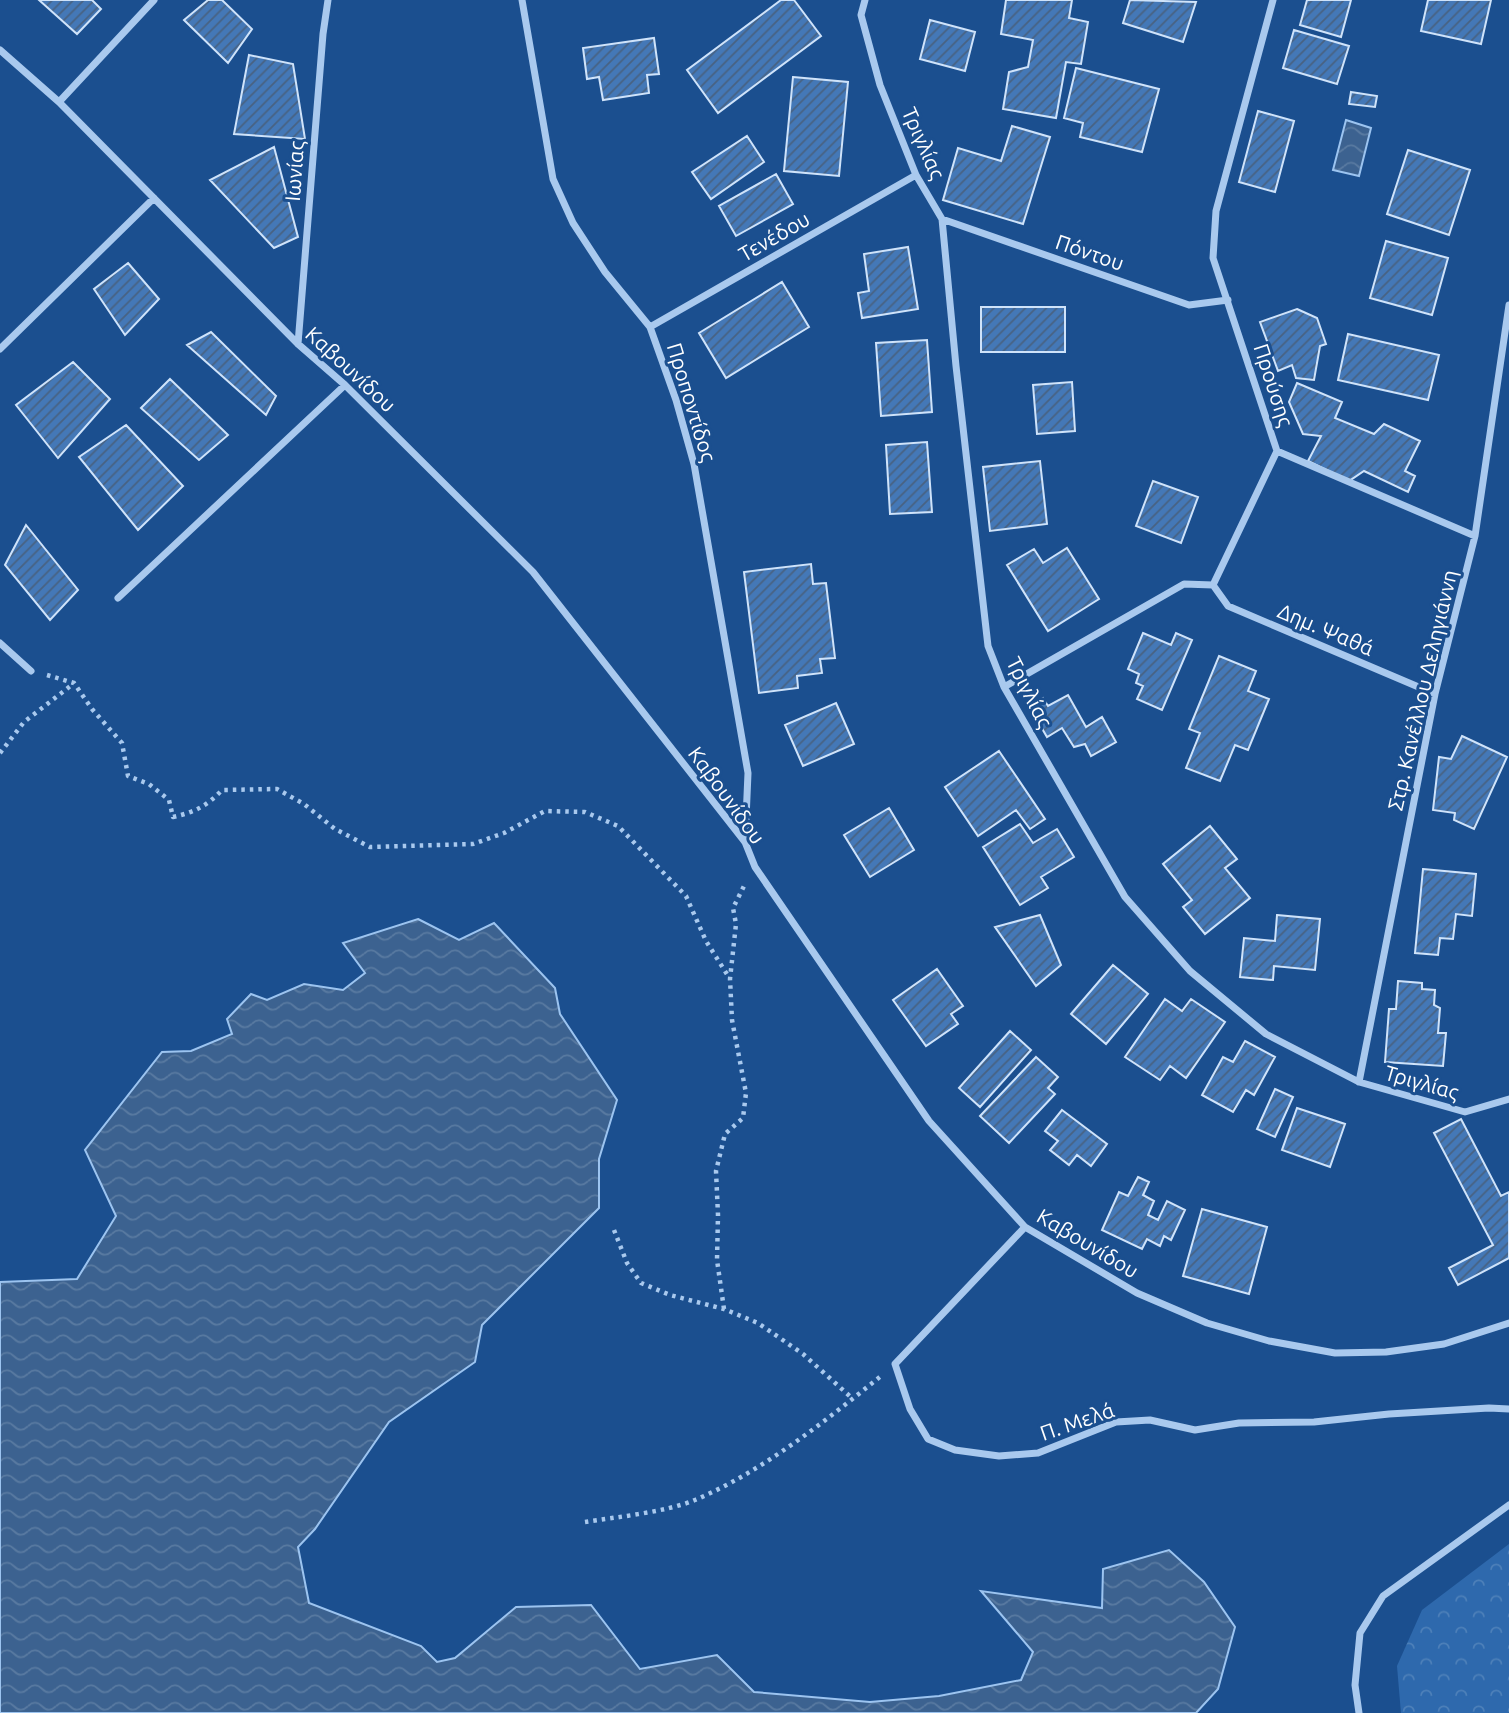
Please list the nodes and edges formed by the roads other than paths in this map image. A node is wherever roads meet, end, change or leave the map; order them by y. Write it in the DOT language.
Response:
graph roads {
  1 [pos="154,0"];
  2 [pos="328,0"];
  3 [pos="522,0"];
  4 [pos="865,0"];
  5 [pos="1273,0"];
  6 [pos="0,50"];
  7 [pos="59,102"];
  8 [pos="916,174"];
  9 [pos="154,198"];
  10 [pos="942,219"];
  11 [pos="1228,300"];
  12 [pos="1509,304"];
  13 [pos="650,327"];
  14 [pos="298,344"];
  15 [pos="0,349"];
  16 [pos="345,385"];
  17 [pos="1276,451"];
  18 [pos="1475,536"];
  19 [pos="1213,585"];
  20 [pos="118,598"];
  21 [pos="0,643"];
  22 [pos="31,671"];
  23 [pos="1004,687"];
  24 [pos="1435,694"];
  25 [pos="745,842"];
  26 [pos="1359,1082"];
  27 [pos="1509,1099"];
  28 [pos="1025,1227"];
  29 [pos="1509,1323"];
  30 [pos="1509,1409"];
  31 [pos="1509,1505"];
  32 [pos="1359,1713"];
  1 -- 7 [label="street"];
  2 -- 14 [label="street, Ιωνίας"];
  3 -- 13 [label="street, Προποντίδος"];
  4 -- 8 [label="street, Τριγλίας"];
  5 -- 11 [label="street, Προύσης"];
  6 -- 7 [label="street, Καβουνίδου"];
  7 -- 9 [label="street, Καβουνίδου"];
  8 -- 10 [label="street, Τριγλίας"];
  8 -- 13 [label="street, Τενέδου"];
  9 -- 14 [label="street, Καβουνίδου"];
  9 -- 15 [label="street"];
  10 -- 11 [label="street, Πόντου"];
  10 -- 23 [label="street, Τριγλίας"];
  11 -- 17 [label="street, Προύσης"];
  12 -- 18 [label="street, Στρ. Κανέλλου Δεληγιάννη"];
  13 -- 25 [label="street, Προποντίδος"];
  14 -- 16 [label="street, Καβουνίδου"];
  16 -- 20 [label="street"];
  16 -- 25 [label="street, Καβουνίδου"];
  17 -- 18 [label="street"];
  17 -- 19 [label="street, Προύσης"];
  18 -- 24 [label="street, Στρ. Κανέλλου Δεληγιάννη"];
  19 -- 23 [label="street"];
  19 -- 24 [label="street, Δημ. Ψαθά"];
  21 -- 22 [label="street"];
  23 -- 26 [label="street, Τριγλίας"];
  24 -- 26 [label="street, Στρ. Κανέλλου Δεληγιάννη"];
  25 -- 28 [label="street, Καβουνίδου"];
  26 -- 27 [label="street, Τριγλίας"];
  28 -- 29 [label="street, Καβουνίδου"];
  28 -- 30 [label="street, Π. Μελά"];
  31 -- 32 [label="street"];
}
